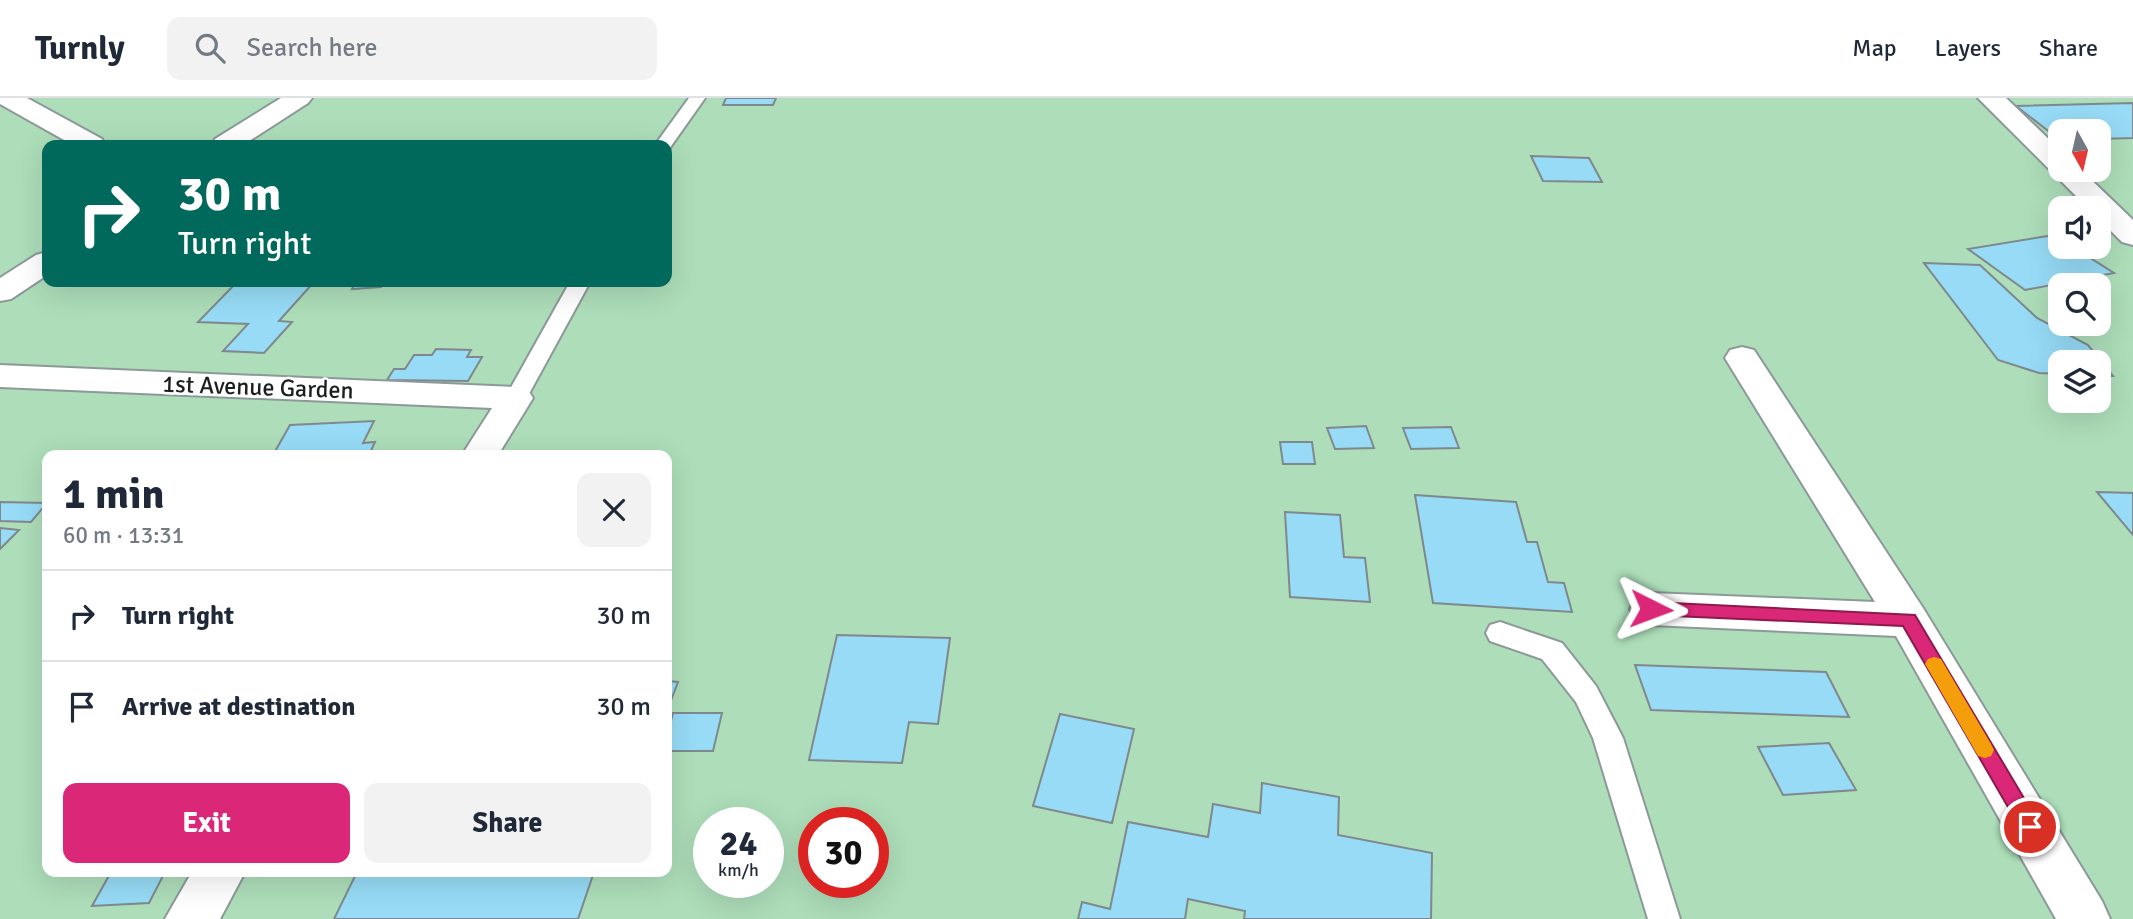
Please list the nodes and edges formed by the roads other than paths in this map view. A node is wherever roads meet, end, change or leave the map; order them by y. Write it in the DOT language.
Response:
graph roads {
  1 [pos="8,98"];
  2 [pos="299,98"];
  3 [pos="697,98"];
  4 [pos="1991,98"];
  5 [pos="83,140"];
  6 [pos="233,140"];
  7 [pos="667,140"];
  8 [pos="2048,153"];
  9 [pos="2077,182"];
  10 [pos="2133,236"];
  11 [pos="42,264"];
  12 [pos="577,287"];
  13 [pos="0,292"];
  14 [pos="1742,358"];
  15 [pos="0,376"];
  16 [pos="516,398"];
  17 [pos="483,450"];
  18 [pos="1651,609"];
  19 [pos="1908,620"];
  20 [pos="1500,633"];
  21 [pos="217,877"];
  22 [pos="191,919"];
  23 [pos="1664,919"];
  24 [pos="2084,919"];
  1 -- 5 [label="street"];
  2 -- 6 [label="street"];
  3 -- 7 [label="lane"];
  4 -- 8 [label="street"];
  9 -- 10 [label="street"];
  11 -- 13 [label="street"];
  12 -- 16 [label="lane"];
  14 -- 19 [label="street"];
  15 -- 16 [label="street, 1st Avenue Garden"];
  16 -- 17 [label="street"];
  18 -- 19 [label="street"];
  19 -- 24 [label="street"];
  20 -- 23 [label="lane"];
  21 -- 22 [label="street"];
}
